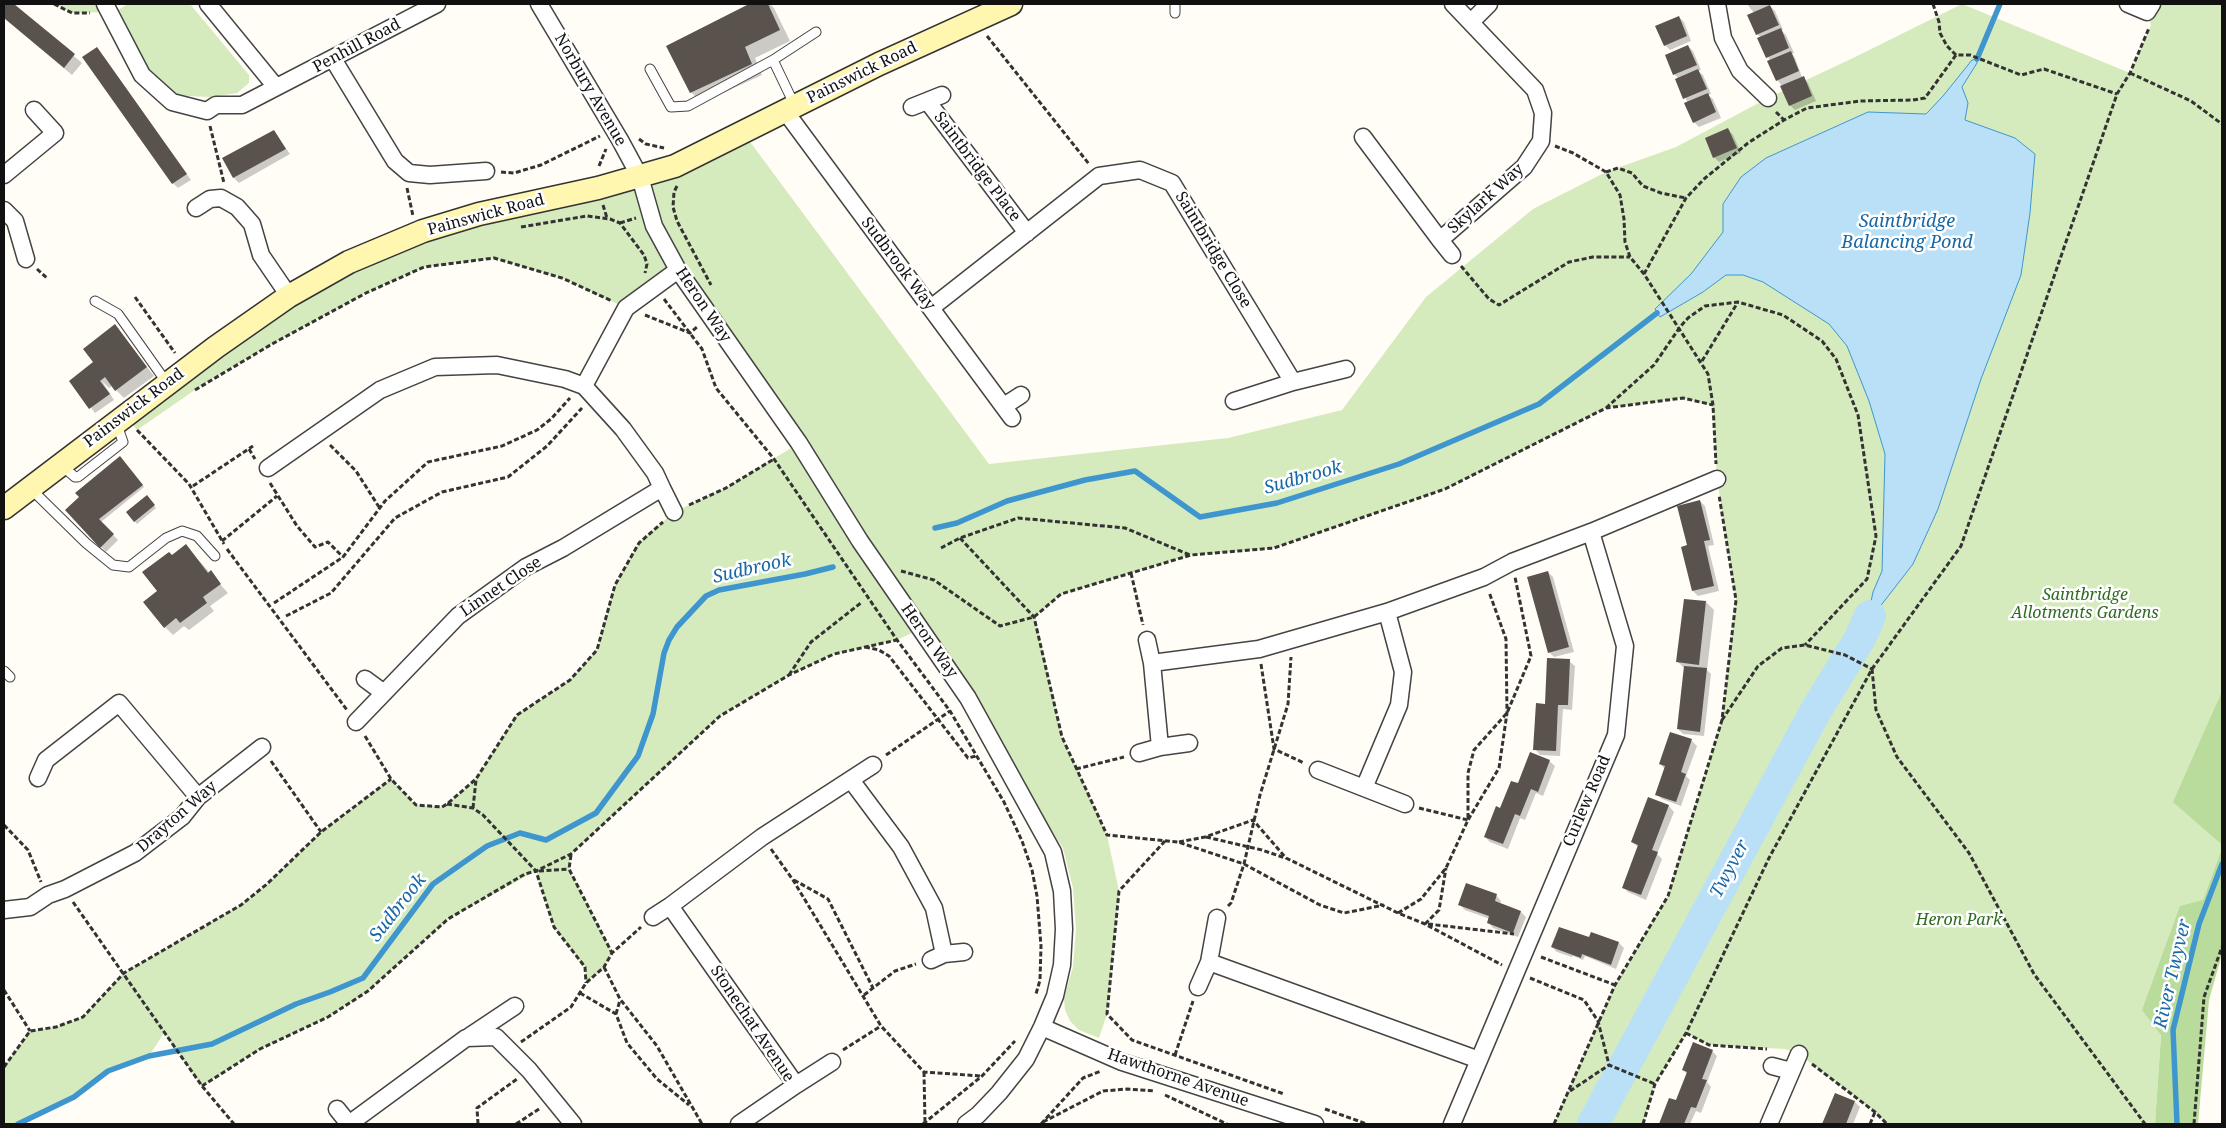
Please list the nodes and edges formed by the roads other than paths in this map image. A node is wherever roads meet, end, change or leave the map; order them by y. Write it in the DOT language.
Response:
graph roads {
  1 [pos="208,4"];
  2 [pos="437,4"];
  3 [pos="539,4"];
  4 [pos="1011,4"];
  5 [pos="1453,4"];
  6 [pos="1489,4"];
  7 [pos="1717,4"];
  8 [pos="2128,4"];
  9 [pos="2152,4"];
  10 [pos="107,8"];
  11 [pos="1471,22"];
  12 [pos="816,32"];
  13 [pos="334,59"];
  14 [pos="773,60"];
  15 [pos="650,69"];
  16 [pos="276,87"];
  17 [pos="1768,98"];
  18 [pos="912,107"];
  19 [pos="790,109"];
  20 [pos="34,110"];
  21 [pos="1363,137"];
  22 [pos="486,171"];
  23 [pos="4,175"];
  24 [pos="640,177"];
  25 [pos="196,208"];
  26 [pos="4,210"];
  27 [pos="1027,233"];
  28 [pos="1440,240"];
  29 [pos="1452,255"];
  30 [pos="26,259"];
  31 [pos="678,270"];
  32 [pos="289,296"];
  33 [pos="94,302"];
  34 [pos="931,308"];
  35 [pos="1346,369"];
  36 [pos="1293,382"];
  37 [pos="167,383"];
  38 [pos="584,392"];
  39 [pos="1020,395"];
  40 [pos="1234,401"];
  41 [pos="265,470"];
  42 [pos="1717,478"];
  43 [pos="30,488"];
  44 [pos="662,488"];
  45 [pos="4,508"];
  46 [pos="674,512"];
  47 [pos="1591,532"];
  48 [pos="214,556"];
  49 [pos="1387,612"];
  50 [pos="1147,640"];
  51 [pos="1152,663"];
  52 [pos="364,679"];
  53 [pos="384,694"];
  54 [pos="356,722"];
  55 [pos="1189,743"];
  56 [pos="262,747"];
  57 [pos="1160,747"];
  58 [pos="1140,753"];
  59 [pos="873,765"];
  60 [pos="1318,770"];
  61 [pos="38,778"];
  62 [pos="851,780"];
  63 [pos="1364,788"];
  64 [pos="198,797"];
  65 [pos="1405,804"];
  66 [pos="670,906"];
  67 [pos="4,910"];
  68 [pos="653,917"];
  69 [pos="1217,918"];
  70 [pos="964,952"];
  71 [pos="1209,962"];
  72 [pos="1198,987"];
  73 [pos="515,1006"];
  74 [pos="1042,1027"];
  75 [pos="466,1038"];
  76 [pos="1799,1054"];
  77 [pos="1479,1060"];
  78 [pos="832,1062"];
  79 [pos="1772,1066"];
  80 [pos="1791,1071"];
  81 [pos="796,1085"];
  82 [pos="337,1109"];
  83 [pos="349,1124"];
  84 [pos="573,1124"];
  85 [pos="739,1124"];
  86 [pos="966,1124"];
  87 [pos="1311,1124"];
  88 [pos="1452,1124"];
  89 [pos="1769,1124"];
  1 -- 16 [label="street"];
  2 -- 13 [label="street, Penhill Road"];
  3 -- 24 [label="street, Norbury Avenue"];
  4 -- 19 [label="main road, Painswick Road"];
  5 -- 11 [label="street, Skylark Way"];
  6 -- 11 [label="street"];
  7 -- 17 [label="street"];
  8 -- 9 [label="street"];
  10 -- 16 [label="street, Penhill Road"];
  11 -- 28 [label="street, Skylark Way"];
  12 -- 14 [label="lane"];
  13 -- 16 [label="street, Penhill Road"];
  13 -- 22 [label="street"];
  14 -- 15 [label="lane"];
  14 -- 19 [label="lane"];
  18 -- 27 [label="street, Saintbridge Place"];
  19 -- 24 [label="main road, Painswick Road"];
  19 -- 34 [label="street, Sudbrook Way"];
  20 -- 23 [label="street"];
  21 -- 28 [label="street, Skylark Way"];
  24 -- 31 [label="street, Heron Way"];
  24 -- 32 [label="main road, Painswick Road"];
  25 -- 32 [label="street"];
  26 -- 30 [label="street"];
  27 -- 34 [label="street"];
  27 -- 36 [label="street, Saintbridge Close"];
  28 -- 29 [label="street"];
  31 -- 38 [label="street"];
  31 -- 74 [label="street, Heron Way"];
  32 -- 37 [label="main road, Painswick Road"];
  33 -- 37 [label="lane"];
  34 -- 39 [label="street, Sudbrook Way"];
  35 -- 36 [label="street"];
  36 -- 40 [label="street"];
  37 -- 43 [label="main road, Painswick Road"];
  38 -- 41 [label="street"];
  38 -- 44 [label="street"];
  42 -- 47 [label="street"];
  43 -- 45 [label="main road, Painswick Road"];
  43 -- 48 [label="lane"];
  44 -- 46 [label="street"];
  44 -- 53 [label="street, Linnet Close"];
  47 -- 49 [label="street"];
  47 -- 77 [label="street, Curlew Road"];
  49 -- 51 [label="street"];
  49 -- 63 [label="street"];
  50 -- 51 [label="street"];
  51 -- 57 [label="street"];
  52 -- 53 [label="street"];
  53 -- 54 [label="street, Linnet Close"];
  55 -- 57 [label="street"];
  56 -- 64 [label="street, Drayton Way"];
  57 -- 58 [label="street"];
  59 -- 62 [label="street"];
  60 -- 63 [label="street"];
  61 -- 64 [label="street"];
  62 -- 66 [label="street"];
  62 -- 70 [label="street"];
  63 -- 65 [label="street"];
  64 -- 67 [label="street, Drayton Way"];
  66 -- 68 [label="street"];
  66 -- 81 [label="street, Stonechat Avenue"];
  69 -- 71 [label="street"];
  71 -- 72 [label="street"];
  71 -- 77 [label="street"];
  73 -- 75 [label="street"];
  74 -- 86 [label="street, Heron Way"];
  74 -- 87 [label="street, Hawthorne Avenue"];
  75 -- 83 [label="street"];
  75 -- 84 [label="street"];
  76 -- 80 [label="street"];
  77 -- 88 [label="street, Curlew Road"];
  78 -- 81 [label="street"];
  79 -- 80 [label="street"];
  80 -- 89 [label="street"];
  81 -- 85 [label="street, Stonechat Avenue"];
  82 -- 83 [label="street"];
}
